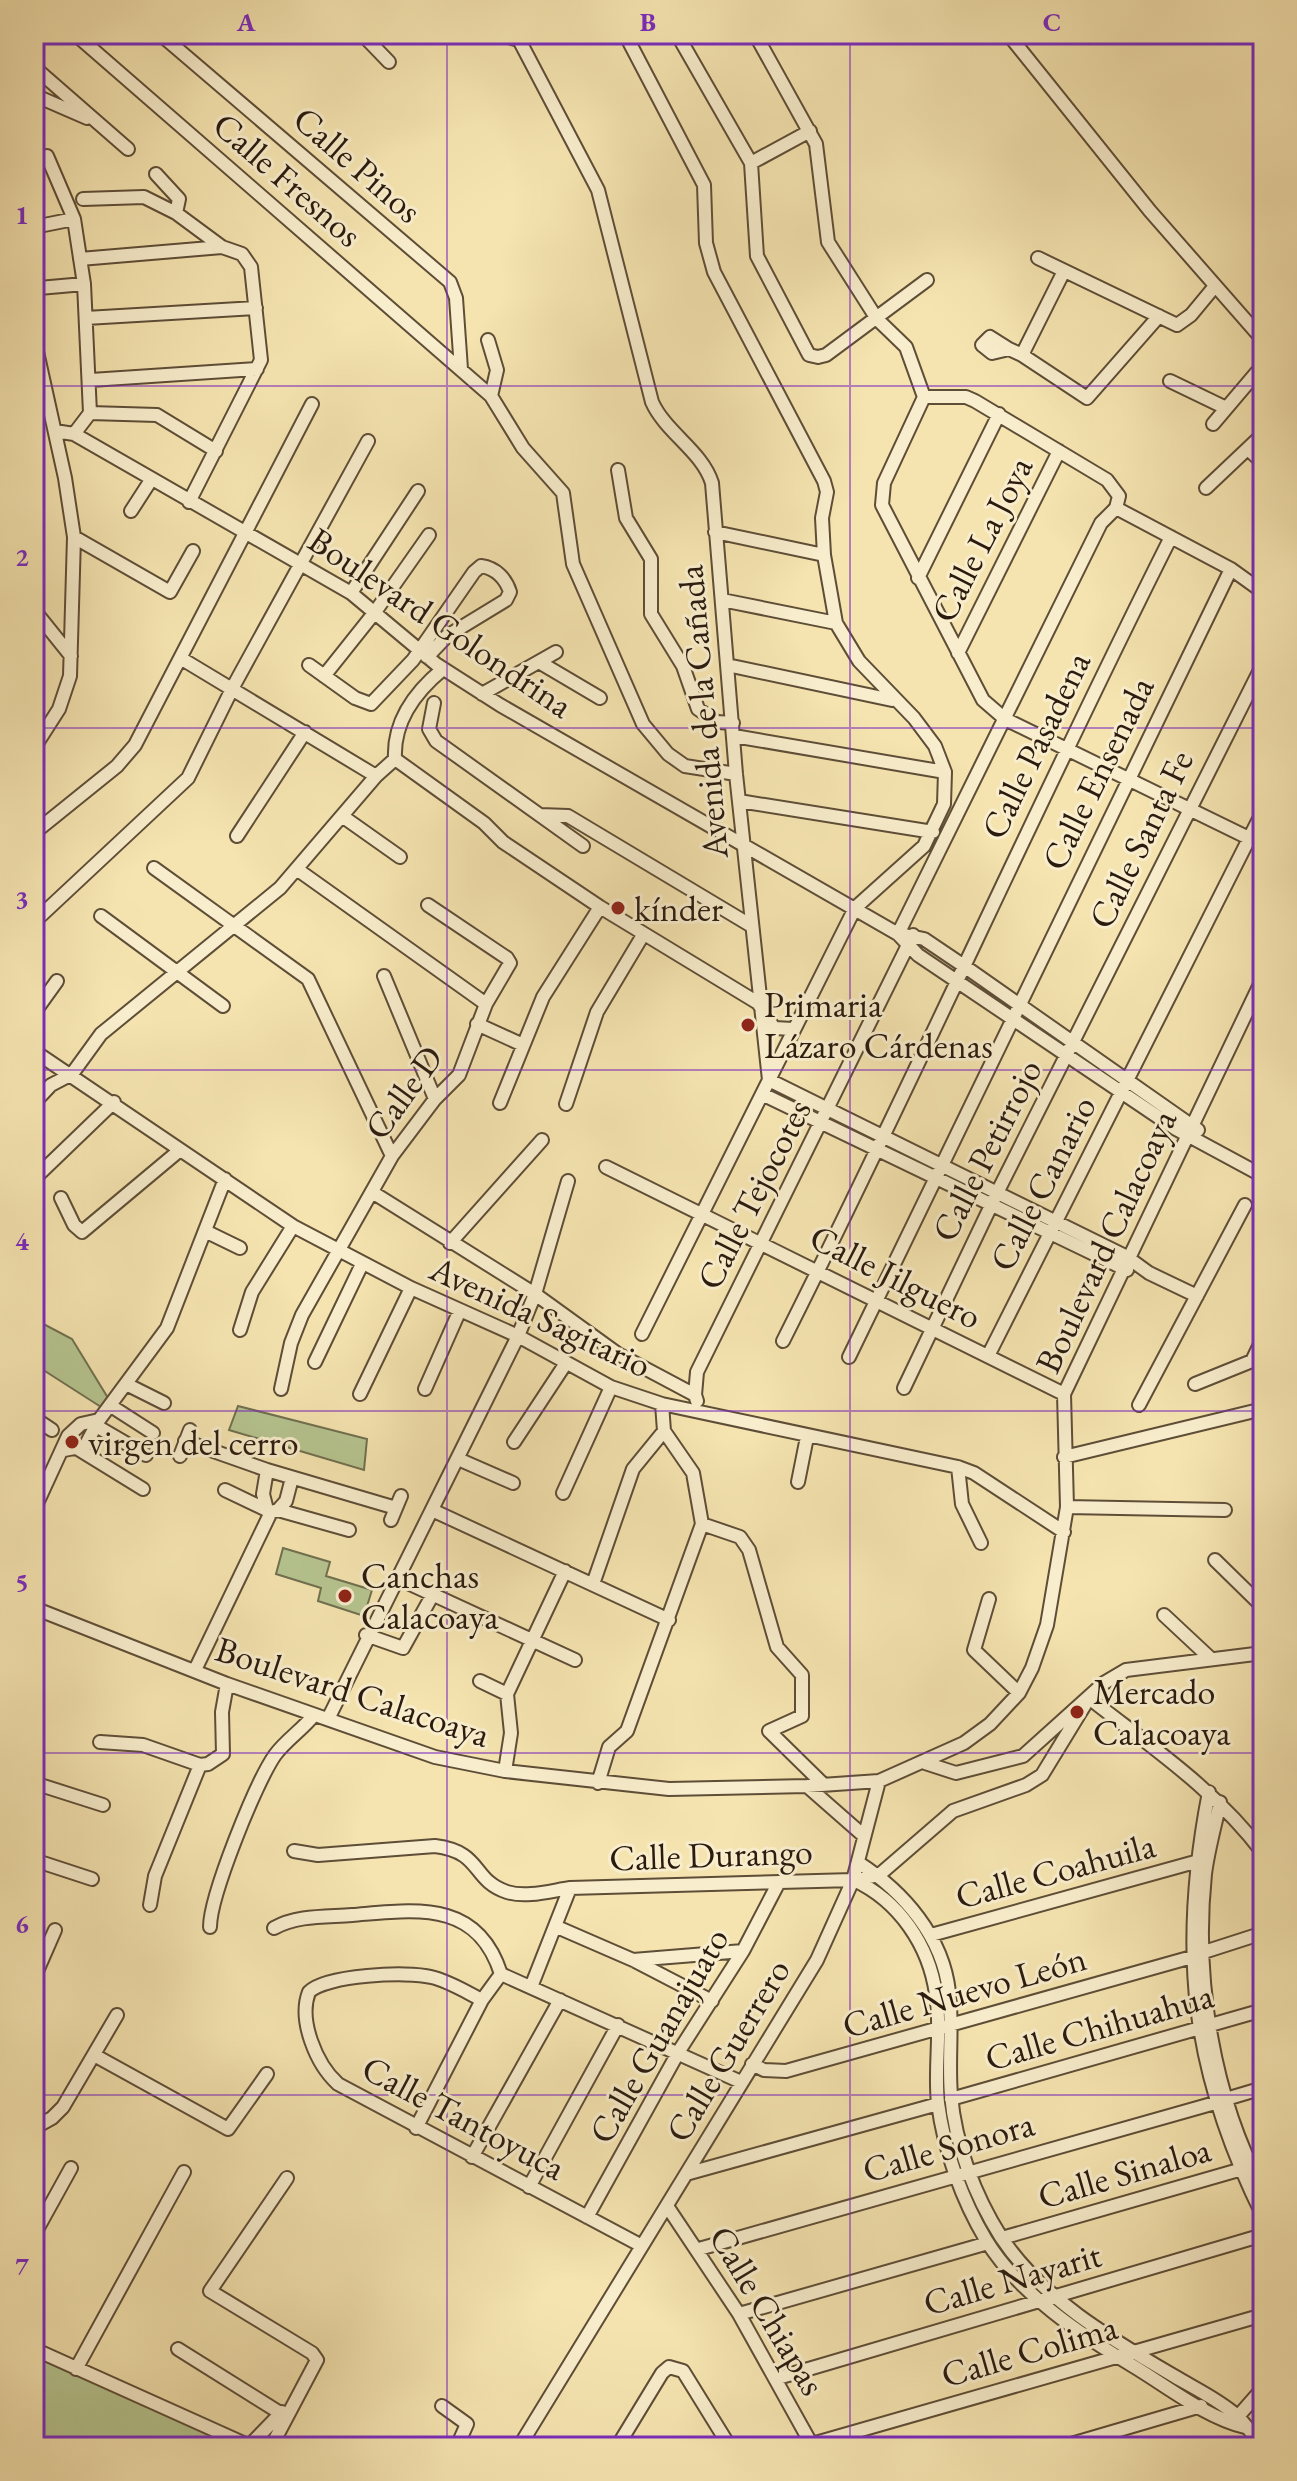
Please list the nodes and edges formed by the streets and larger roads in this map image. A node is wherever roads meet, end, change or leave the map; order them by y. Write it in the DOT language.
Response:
graph roads {
  1 [pos="75,34"];
  2 [pos="160,34"];
  3 [pos="362,34"];
  4 [pos="498,34"];
  5 [pos="625,34"];
  6 [pos="677,34"];
  7 [pos="755,34"];
  8 [pos="1008,34"];
  9 [pos="518,37"];
  10 [pos="389,62"];
  11 [pos="34,67"];
  12 [pos="34,95"];
  13 [pos="101,124"];
  14 [pos="810,131"];
  15 [pos="128,149"];
  16 [pos="47,156"];
  17 [pos="751,163"];
  18 [pos="156,174"];
  19 [pos="83,199"];
  20 [pos="176,213"];
  21 [pos="74,219"];
  22 [pos="34,227"];
  23 [pos="222,247"];
  24 [pos="1038,258"];
  25 [pos="80,259"];
  26 [pos="1064,271"];
  27 [pos="927,280"];
  28 [pos="84,284"];
  29 [pos="1215,286"];
  30 [pos="39,288"];
  31 [pos="256,308"];
  32 [pos="1159,316"];
  33 [pos="86,318"];
  34 [pos="877,319"];
  35 [pos="34,338"];
  36 [pos="488,340"];
  37 [pos="1263,340"];
  38 [pos="1263,365"];
  39 [pos="257,369"];
  40 [pos="461,369"];
  41 [pos="91,380"];
  42 [pos="1170,381"];
  43 [pos="491,396"];
  44 [pos="924,397"];
  45 [pos="312,404"];
  46 [pos="1226,408"];
  47 [pos="90,413"];
  48 [pos="999,414"];
  49 [pos="1213,424"];
  50 [pos="55,431"];
  51 [pos="74,434"];
  52 [pos="1263,434"];
  53 [pos="368,441"];
  54 [pos="1248,449"];
  55 [pos="216,451"];
  56 [pos="1059,451"];
  57 [pos="1263,463"];
  58 [pos="618,470"];
  59 [pos="151,480"];
  60 [pos="1206,488"];
  61 [pos="418,491"];
  62 [pos="189,502"];
  63 [pos="1116,508"];
  64 [pos="131,511"];
  65 [pos="248,531"];
  66 [pos="715,532"];
  67 [pos="429,535"];
  68 [pos="74,537"];
  69 [pos="1171,537"];
  70 [pos="193,551"];
  71 [pos="824,555"];
  72 [pos="303,563"];
  73 [pos="1231,569"];
  74 [pos="918,578"];
  75 [pos="1263,592"];
  76 [pos="351,593"];
  77 [pos="722,600"];
  78 [pos="34,610"];
  79 [pos="375,612"];
  80 [pos="836,623"];
  81 [pos="556,652"];
  82 [pos="958,653"];
  83 [pos="423,654"];
  84 [pos="71,656"];
  85 [pos="182,659"];
  86 [pos="539,662"];
  87 [pos="1263,664"];
  88 [pos="309,665"];
  89 [pos="727,665"];
  90 [pos="443,669"];
  91 [pos="324,676"];
  92 [pos="511,677"];
  93 [pos="233,687"];
  94 [pos="482,694"];
  95 [pos="600,698"];
  96 [pos="894,700"];
  97 [pos="434,703"];
  98 [pos="500,705"];
  99 [pos="1005,719"];
  100 [pos="733,729"];
  101 [pos="305,732"];
  102 [pos="34,748"];
  103 [pos="1064,748"];
  104 [pos="392,761"];
  105 [pos="945,772"];
  106 [pos="736,774"];
  107 [pos="376,776"];
  108 [pos="1127,778"];
  109 [pos="739,801"];
  110 [pos="1188,808"];
  111 [pos="1263,811"];
  112 [pos="540,815"];
  113 [pos="342,816"];
  114 [pos="933,832"];
  115 [pos="34,833"];
  116 [pos="237,836"];
  117 [pos="1249,838"];
  118 [pos="1263,845"];
  119 [pos="583,846"];
  120 [pos="745,848"];
  121 [pos="400,857"];
  122 [pos="154,868"];
  123 [pos="298,870"];
  124 [pos="428,905"];
  125 [pos="600,907"];
  126 [pos="855,908"];
  127 [pos="101,916"];
  128 [pos="34,922"];
  129 [pos="750,925"];
  130 [pos="236,927"];
  131 [pos="898,934"];
  132 [pos="643,935"];
  133 [pos="911,941"];
  134 [pos="964,966"];
  135 [pos="178,973"];
  136 [pos="384,976"];
  137 [pos="1263,978"];
  138 [pos="57,981"];
  139 [pos="959,981"];
  140 [pos="758,1003"];
  141 [pos="1019,1003"];
  142 [pos="486,1004"];
  143 [pos="223,1006"];
  144 [pos="34,1013"];
  145 [pos="1013,1018"];
  146 [pos="477,1024"];
  147 [pos="793,1029"];
  148 [pos="1074,1042"];
  149 [pos="523,1045"];
  150 [pos="34,1051"];
  151 [pos="1067,1055"];
  152 [pos="72,1074"];
  153 [pos="1129,1079"];
  154 [pos="769,1080"];
  155 [pos="34,1085"];
  156 [pos="51,1085"];
  157 [pos="1122,1093"];
  158 [pos="762,1094"];
  159 [pos="435,1099"];
  160 [pos="114,1102"];
  161 [pos="34,1103"];
  162 [pos="500,1103"];
  163 [pos="566,1104"];
  164 [pos="829,1110"];
  165 [pos="822,1123"];
  166 [pos="1191,1130"];
  167 [pos="885,1138"];
  168 [pos="542,1140"];
  169 [pos="180,1150"];
  170 [pos="878,1150"];
  171 [pos="392,1156"];
  172 [pos="942,1166"];
  173 [pos="606,1167"];
  174 [pos="1263,1176"];
  175 [pos="35,1178"];
  176 [pos="936,1178"];
  177 [pos="225,1179"];
  178 [pos="568,1181"];
  179 [pos="372,1192"];
  180 [pos="61,1198"];
  181 [pos="994,1199"];
  182 [pos="1245,1205"];
  183 [pos="702,1213"];
  184 [pos="293,1226"];
  185 [pos="1052,1228"];
  186 [pos="205,1231"];
  187 [pos="450,1243"];
  188 [pos="762,1243"];
  189 [pos="240,1248"];
  190 [pos="338,1252"];
  191 [pos="1125,1263"];
  192 [pos="362,1264"];
  193 [pos="818,1271"];
  194 [pos="411,1288"];
  195 [pos="535,1294"];
  196 [pos="1197,1296"];
  197 [pos="876,1300"];
  198 [pos="460,1310"];
  199 [pos="931,1327"];
  200 [pos="240,1330"];
  201 [pos="642,1334"];
  202 [pos="518,1336"];
  203 [pos="1263,1338"];
  204 [pos="783,1341"];
  205 [pos="988,1356"];
  206 [pos="849,1357"];
  207 [pos="315,1362"];
  208 [pos="566,1363"];
  209 [pos="1195,1384"];
  210 [pos="128,1385"];
  211 [pos="611,1387"];
  212 [pos="904,1388"];
  213 [pos="281,1389"];
  214 [pos="425,1389"];
  215 [pos="360,1394"];
  216 [pos="1064,1394"];
  217 [pos="695,1395"];
  218 [pos="164,1403"];
  219 [pos="662,1404"];
  220 [pos="1139,1405"];
  221 [pos="111,1406"];
  222 [pos="1263,1409"];
  223 [pos="702,1411"];
  224 [pos="34,1418"];
  225 [pos="99,1424"];
  226 [pos="52,1430"];
  227 [pos="664,1431"];
  228 [pos="153,1433"];
  229 [pos="807,1437"];
  230 [pos="514,1442"];
  231 [pos="71,1449"];
  232 [pos="146,1455"];
  233 [pos="180,1456"];
  234 [pos="1064,1457"];
  235 [pos="458,1459"];
  236 [pos="958,1467"];
  237 [pos="267,1470"];
  238 [pos="292,1478"];
  239 [pos="798,1482"];
  240 [pos="513,1483"];
  241 [pos="143,1489"];
  242 [pos="225,1490"];
  243 [pos="563,1493"];
  244 [pos="1067,1507"];
  245 [pos="396,1508"];
  246 [pos="271,1509"];
  247 [pos="34,1510"];
  248 [pos="432,1510"];
  249 [pos="1225,1510"];
  250 [pos="702,1524"];
  251 [pos="349,1530"];
  252 [pos="1064,1532"];
  253 [pos="981,1543"];
  254 [pos="1215,1560"];
  255 [pos="565,1571"];
  256 [pos="397,1578"];
  257 [pos="593,1584"];
  258 [pos="433,1594"];
  259 [pos="989,1599"];
  260 [pos="1263,1607"];
  261 [pos="34,1608"];
  262 [pos="1164,1615"];
  263 [pos="669,1620"];
  264 [pos="366,1635"];
  265 [pos="533,1643"];
  266 [pos="1263,1653"];
  267 [pos="1209,1657"];
  268 [pos="575,1660"];
  269 [pos="195,1670"];
  270 [pos="480,1681"];
  271 [pos="227,1684"];
  272 [pos="1019,1693"];
  273 [pos="507,1694"];
  274 [pos="1089,1698"];
  275 [pos="314,1715"];
  276 [pos="328,1719"];
  277 [pos="100,1742"];
  278 [pos="925,1763"];
  279 [pos="200,1765"];
  280 [pos="505,1771"];
  281 [pos="879,1781"];
  282 [pos="34,1783"];
  283 [pos="598,1783"];
  284 [pos="824,1785"];
  285 [pos="807,1786"];
  286 [pos="1209,1792"];
  287 [pos="1220,1802"];
  288 [pos="103,1805"];
  289 [pos="864,1836"];
  290 [pos="294,1851"];
  291 [pos="1263,1853"];
  292 [pos="34,1860"];
  293 [pos="1195,1862"];
  294 [pos="859,1863"];
  295 [pos="879,1875"];
  296 [pos="92,1879"];
  297 [pos="853,1880"];
  298 [pos="779,1882"];
  299 [pos="570,1888"];
  300 [pos="150,1905"];
  301 [pos="210,1927"];
  302 [pos="557,1927"];
  303 [pos="274,1928"];
  304 [pos="55,1930"];
  305 [pos="1263,1933"];
  306 [pos="931,1935"];
  307 [pos="743,1951"];
  308 [pos="1198,1955"];
  309 [pos="633,1960"];
  310 [pos="501,1974"];
  311 [pos="34,1978"];
  312 [pos="531,1987"];
  313 [pos="482,2000"];
  314 [pos="560,2000"];
  315 [pos="712,2001"];
  316 [pos="1263,2010"];
  317 [pos="117,2015"];
  318 [pos="618,2025"];
  319 [pos="1205,2028"];
  320 [pos="944,2029"];
  321 [pos="679,2051"];
  322 [pos="94,2055"];
  323 [pos="752,2064"];
  324 [pos="267,2074"];
  325 [pos="741,2082"];
  326 [pos="1263,2088"];
  327 [pos="951,2099"];
  328 [pos="1221,2101"];
  329 [pos="938,2104"];
  330 [pos="34,2128"];
  331 [pos="416,2128"];
  332 [pos="472,2157"];
  333 [pos="1251,2166"];
  334 [pos="71,2168"];
  335 [pos="184,2172"];
  336 [pos="686,2174"];
  337 [pos="962,2174"];
  338 [pos="287,2178"];
  339 [pos="529,2187"];
  340 [pos="1263,2190"];
  341 [pos="667,2206"];
  342 [pos="1263,2216"];
  343 [pos="587,2217"];
  344 [pos="34,2235"];
  345 [pos="1263,2235"];
  346 [pos="1002,2238"];
  347 [pos="988,2243"];
  348 [pos="642,2246"];
  349 [pos="699,2249"];
  350 [pos="1054,2297"];
  351 [pos="1040,2301"];
  352 [pos="739,2314"];
  353 [pos="1263,2315"];
  354 [pos="34,2349"];
  355 [pos="178,2349"];
  356 [pos="1132,2352"];
  357 [pos="1117,2356"];
  358 [pos="76,2369"];
  359 [pos="778,2378"];
  360 [pos="1263,2388"];
  361 [pos="442,2406"];
  362 [pos="1201,2406"];
  363 [pos="285,2411"];
  364 [pos="1238,2422"];
  365 [pos="460,2445"];
  366 [pos="812,2445"];
  367 [pos="251,2446"];
  368 [pos="271,2447"];
  369 [pos="519,2447"];
  370 [pos="617,2447"];
  371 [pos="730,2447"];
  372 [pos="1061,2447"];
  373 [pos="1263,2447"];
  1 -- 40 [label="street, Calle Fresnos"];
  2 -- 40 [label="street, Calle Pinos"];
  3 -- 10 [label="street"];
  4 -- 9 [label="street"];
  5 -- 71 [label="street"];
  6 -- 17 [label="street"];
  7 -- 14 [label="street"];
  8 -- 29 [label="street"];
  9 -- 66 [label="street, Avenida de la Cañada"];
  11 -- 13 [label="street"];
  12 -- 13 [label="street"];
  13 -- 15 [label="street"];
  14 -- 17 [label="street"];
  14 -- 34 [label="street"];
  16 -- 21 [label="street"];
  17 -- 34 [label="street"];
  18 -- 20 [label="street"];
  19 -- 20 [label="street"];
  20 -- 23 [label="street"];
  21 -- 22 [label="street"];
  21 -- 25 [label="street"];
  23 -- 25 [label="street"];
  23 -- 31 [label="street"];
  24 -- 26 [label="street"];
  25 -- 28 [label="street"];
  26 -- 32 [label="street"];
  26 -- 32 [label="street"];
  27 -- 34 [label="street"];
  28 -- 30 [label="street"];
  28 -- 33 [label="street"];
  29 -- 32 [label="street"];
  29 -- 37 [label="street"];
  31 -- 33 [label="street"];
  31 -- 39 [label="street"];
  33 -- 41 [label="street"];
  34 -- 44 [label="street"];
  35 -- 50 [label="street"];
  36 -- 43 [label="street"];
  38 -- 46 [label="street"];
  39 -- 41 [label="street"];
  39 -- 55 [label="street"];
  40 -- 43 [label="street, Calle Fresnos"];
  41 -- 47 [label="street"];
  42 -- 46 [label="street"];
  43 -- 106 [label="street, Calle Fresnos"];
  44 -- 48 [label="street"];
  44 -- 74 [label="street"];
  45 -- 65 [label="street"];
  46 -- 49 [label="street"];
  47 -- 51 [label="street"];
  47 -- 55 [label="street"];
  48 -- 56 [label="street"];
  48 -- 74 [label="street"];
  50 -- 51 [label="street"];
  50 -- 68 [label="street"];
  51 -- 59 [label="street, Boulevard Golondrina"];
  52 -- 54 [label="street"];
  53 -- 72 [label="street"];
  54 -- 57 [label="street"];
  54 -- 60 [label="street"];
  55 -- 62 [label="street"];
  56 -- 63 [label="street"];
  56 -- 82 [label="street, Calle La Joya"];
  58 -- 100 [label="street"];
  59 -- 62 [label="street, Boulevard Golondrina"];
  59 -- 64 [label="street"];
  61 -- 76 [label="street"];
  62 -- 65 [label="street, Boulevard Golondrina"];
  63 -- 69 [label="street"];
  63 -- 99 [label="street"];
  65 -- 72 [label="street, Boulevard Golondrina"];
  65 -- 85 [label="street"];
  66 -- 71 [label="street"];
  66 -- 77 [label="street, Avenida de la Cañada"];
  67 -- 79 [label="street"];
  68 -- 70 [label="street"];
  68 -- 84 [label="street"];
  69 -- 73 [label="street"];
  69 -- 103 [label="street, Calle Pasadena"];
  71 -- 80 [label="street"];
  72 -- 76 [label="street, Boulevard Golondrina"];
  72 -- 93 [label="street"];
  73 -- 75 [label="street"];
  73 -- 108 [label="street, Calle Ensenada"];
  74 -- 82 [label="street"];
  76 -- 79 [label="street, Boulevard Golondrina"];
  77 -- 80 [label="street"];
  77 -- 89 [label="street, Avenida de la Cañada"];
  78 -- 84 [label="street"];
  79 -- 83 [label="street, Boulevard Golondrina"];
  79 -- 91 [label="street"];
  80 -- 96 [label="street"];
  81 -- 86 [label="street"];
  82 -- 99 [label="street"];
  83 -- 83 [label="street"];
  83 -- 90 [label="street, Boulevard Golondrina"];
  83 -- 91 [label="street"];
  84 -- 102 [label="street"];
  85 -- 93 [label="street"];
  85 -- 115 [label="street"];
  86 -- 92 [label="street"];
  86 -- 95 [label="street"];
  87 -- 110 [label="street, Calle Santa Fe"];
  88 -- 91 [label="street"];
  89 -- 96 [label="street"];
  89 -- 100 [label="street, Avenida de la Cañada"];
  90 -- 94 [label="street, Boulevard Golondrina"];
  90 -- 104 [label="street"];
  92 -- 94 [label="street"];
  92 -- 98 [label="street"];
  93 -- 101 [label="street"];
  93 -- 128 [label="street"];
  94 -- 98 [label="street, Boulevard Golondrina"];
  96 -- 105 [label="street"];
  97 -- 112 [label="street"];
  98 -- 120 [label="street, Boulevard Golondrina"];
  99 -- 103 [label="street"];
  99 -- 131 [label="street"];
  100 -- 105 [label="street"];
  100 -- 106 [label="street, Avenida de la Cañada"];
  101 -- 107 [label="street"];
  101 -- 116 [label="street"];
  103 -- 108 [label="street"];
  103 -- 134 [label="street, Calle Pasadena"];
  104 -- 107 [label="street"];
  104 -- 125 [label="street"];
  105 -- 114 [label="street"];
  106 -- 109 [label="street, Avenida de la Cañada"];
  107 -- 113 [label="street"];
  108 -- 110 [label="street"];
  108 -- 141 [label="street, Calle Ensenada"];
  109 -- 114 [label="street"];
  109 -- 120 [label="street, Avenida de la Cañada"];
  110 -- 117 [label="street"];
  110 -- 148 [label="street, Calle Santa Fe"];
  111 -- 117 [label="street, Calle Canario"];
  112 -- 119 [label="street"];
  112 -- 129 [label="street"];
  113 -- 121 [label="street"];
  113 -- 123 [label="street"];
  114 -- 126 [label="street"];
  117 -- 118 [label="street"];
  117 -- 153 [label="street, Calle Canario"];
  120 -- 126 [label="street, Boulevard Golondrina"];
  120 -- 129 [label="street, Avenida de la Cañada"];
  122 -- 130 [label="street"];
  123 -- 130 [label="street"];
  123 -- 142 [label="street"];
  124 -- 142 [label="street, Calle D"];
  125 -- 132 [label="street"];
  125 -- 149 [label="street"];
  126 -- 131 [label="street, Boulevard Golondrina"];
  126 -- 147 [label="street"];
  127 -- 135 [label="street"];
  129 -- 140 [label="street, Avenida de la Cañada"];
  130 -- 135 [label="street"];
  130 -- 171 [label="street"];
  131 -- 133 [label="street, Boulevard Golondrina"];
  132 -- 140 [label="street"];
  132 -- 163 [label="street"];
  133 -- 134 [label="street, Boulevard Golondrina"];
  133 -- 139 [label="street, Boulevard Golondrina"];
  133 -- 164 [label="street, Calle Tejocotes"];
  134 -- 139 [label="street, Calle Pasadena"];
  134 -- 141 [label="street, Boulevard Golondrina"];
  135 -- 143 [label="street"];
  135 -- 152 [label="street"];
  136 -- 159 [label="street"];
  137 -- 166 [label="street, Boulevard Calacoaya"];
  138 -- 144 [label="street"];
  139 -- 145 [label="street, Boulevard Golondrina"];
  139 -- 167 [label="street, Calle Pasadena"];
  140 -- 147 [label="street"];
  140 -- 154 [label="street, Avenida de la Cañada"];
  141 -- 145 [label="street, Calle Ensenada"];
  141 -- 148 [label="street, Boulevard Golondrina"];
  142 -- 146 [label="street, Calle D"];
  145 -- 151 [label="street, Boulevard Golondrina"];
  145 -- 172 [label="street, Calle Ensenada"];
  146 -- 149 [label="street"];
  146 -- 159 [label="street, Calle D"];
  147 -- 154 [label="street"];
  148 -- 151 [label="street, Calle Petirrojo"];
  148 -- 153 [label="street, Boulevard Golondrina"];
  149 -- 162 [label="street"];
  150 -- 152 [label="street, Avenida Sagitario"];
  151 -- 157 [label="street, Boulevard Golondrina"];
  151 -- 181 [label="street, Calle Petirrojo"];
  152 -- 156 [label="street"];
  152 -- 160 [label="street, Avenida Sagitario"];
  153 -- 157 [label="street, Calle Canario"];
  153 -- 166 [label="street, Boulevard Golondrina"];
  154 -- 158 [label="street"];
  154 -- 164 [label="street"];
  155 -- 156 [label="street"];
  156 -- 161 [label="street"];
  157 -- 166 [label="street, Boulevard Golondrina"];
  157 -- 185 [label="street, Calle Canario"];
  158 -- 165 [label="street"];
  158 -- 183 [label="street"];
  159 -- 171 [label="street, Calle D"];
  160 -- 169 [label="street, Avenida Sagitario"];
  160 -- 175 [label="street"];
  164 -- 165 [label="street, Calle Tejocotes"];
  164 -- 167 [label="street"];
  165 -- 170 [label="street"];
  165 -- 188 [label="street, Calle Tejocotes"];
  166 -- 174 [label="street"];
  166 -- 191 [label="street, Boulevard Calacoaya"];
  167 -- 170 [label="street, Calle Pasadena"];
  167 -- 172 [label="street"];
  168 -- 187 [label="street"];
  169 -- 177 [label="street, Avenida Sagitario"];
  169 -- 180 [label="street"];
  170 -- 176 [label="street"];
  170 -- 193 [label="street, Calle Pasadena"];
  171 -- 179 [label="street, Calle D"];
  172 -- 176 [label="street, Calle Ensenada"];
  172 -- 181 [label="street"];
  173 -- 183 [label="street, Calle Jilguero"];
  176 -- 181 [label="street"];
  176 -- 197 [label="street, Calle Ensenada"];
  177 -- 184 [label="street, Avenida Sagitario"];
  177 -- 186 [label="street"];
  178 -- 195 [label="street"];
  179 -- 187 [label="street"];
  179 -- 190 [label="street, Calle D"];
  181 -- 185 [label="street"];
  181 -- 199 [label="street, Calle Petirrojo"];
  182 -- 196 [label="street"];
  183 -- 188 [label="street, Calle Jilguero"];
  183 -- 201 [label="street"];
  184 -- 190 [label="street, Avenida Sagitario"];
  184 -- 200 [label="street"];
  185 -- 191 [label="street"];
  185 -- 205 [label="street, Calle Canario"];
  186 -- 189 [label="street"];
  186 -- 210 [label="street"];
  187 -- 195 [label="street"];
  188 -- 193 [label="street, Calle Jilguero"];
  188 -- 217 [label="street, Calle Tejocotes"];
  190 -- 192 [label="street, Avenida Sagitario"];
  190 -- 213 [label="street, Calle D"];
  191 -- 196 [label="street"];
  191 -- 216 [label="street, Boulevard Calacoaya"];
  192 -- 194 [label="street, Avenida Sagitario"];
  192 -- 207 [label="street"];
  193 -- 197 [label="street, Calle Jilguero"];
  193 -- 204 [label="street, Calle Pasadena"];
  194 -- 198 [label="street, Avenida Sagitario"];
  194 -- 215 [label="street"];
  195 -- 202 [label="street"];
  195 -- 217 [label="street"];
  196 -- 220 [label="street"];
  197 -- 199 [label="street, Calle Jilguero"];
  197 -- 206 [label="street, Calle Ensenada"];
  198 -- 202 [label="street, Avenida Sagitario"];
  198 -- 214 [label="street"];
  199 -- 205 [label="street, Calle Jilguero"];
  199 -- 212 [label="street, Calle Petirrojo"];
  202 -- 208 [label="street, Avenida Sagitario"];
  202 -- 235 [label="street"];
  203 -- 209 [label="street"];
  205 -- 216 [label="street, Calle Jilguero"];
  208 -- 211 [label="street, Avenida Sagitario"];
  208 -- 230 [label="street"];
  210 -- 218 [label="street"];
  210 -- 221 [label="street"];
  211 -- 219 [label="street, Avenida Sagitario"];
  211 -- 243 [label="street"];
  216 -- 234 [label="street, Boulevard Calacoaya"];
  217 -- 223 [label="street"];
  219 -- 223 [label="street, Avenida Sagitario"];
  219 -- 227 [label="street"];
  221 -- 225 [label="street"];
  221 -- 228 [label="street"];
  222 -- 234 [label="street"];
  223 -- 229 [label="street, Avenida Sagitario"];
  224 -- 226 [label="street"];
  225 -- 231 [label="street"];
  225 -- 231 [label="street"];
  225 -- 232 [label="street"];
  227 -- 250 [label="street"];
  227 -- 257 [label="street"];
  229 -- 236 [label="street, Avenida Sagitario"];
  229 -- 239 [label="street"];
  231 -- 241 [label="street"];
  231 -- 247 [label="street"];
  233 -- 237 [label="street"];
  234 -- 244 [label="street, Boulevard Calacoaya"];
  235 -- 240 [label="street"];
  235 -- 248 [label="street"];
  236 -- 252 [label="street, Avenida Sagitario"];
  236 -- 253 [label="street"];
  237 -- 238 [label="street"];
  237 -- 246 [label="street"];
  238 -- 245 [label="street"];
  238 -- 246 [label="street"];
  242 -- 246 [label="street"];
  244 -- 249 [label="street"];
  244 -- 252 [label="street, Boulevard Calacoaya"];
  246 -- 251 [label="street"];
  246 -- 269 [label="street"];
  248 -- 255 [label="street"];
  248 -- 256 [label="street"];
  250 -- 263 [label="street"];
  250 -- 284 [label="street"];
  252 -- 272 [label="street, Boulevard Calacoaya"];
  254 -- 260 [label="street"];
  255 -- 257 [label="street"];
  255 -- 265 [label="street"];
  256 -- 258 [label="street"];
  256 -- 264 [label="street"];
  257 -- 263 [label="street"];
  258 -- 264 [label="street"];
  258 -- 265 [label="street"];
  259 -- 272 [label="street"];
  261 -- 269 [label="street, Boulevard Calacoaya"];
  262 -- 267 [label="street"];
  263 -- 283 [label="street"];
  264 -- 276 [label="street"];
  265 -- 268 [label="street"];
  265 -- 273 [label="street"];
  266 -- 267 [label="street"];
  267 -- 274 [label="street"];
  269 -- 271 [label="street, Boulevard Calacoaya"];
  270 -- 273 [label="street"];
  271 -- 275 [label="street, Boulevard Calacoaya"];
  271 -- 279 [label="street"];
  272 -- 278 [label="street, Boulevard Calacoaya"];
  273 -- 280 [label="street"];
  274 -- 278 [label="street"];
  274 -- 286 [label="street"];
  274 -- 295 [label="street"];
  275 -- 276 [label="street, Boulevard Calacoaya"];
  275 -- 301 [label="street"];
  276 -- 280 [label="street, Boulevard Calacoaya"];
  277 -- 279 [label="street"];
  278 -- 281 [label="street, Boulevard Calacoaya"];
  279 -- 300 [label="street"];
  280 -- 283 [label="street, Boulevard Calacoaya"];
  281 -- 284 [label="street, Boulevard Calacoaya"];
  281 -- 289 [label="street, Calle Guerrero"];
  282 -- 288 [label="street"];
  283 -- 285 [label="street, Boulevard Calacoaya"];
  284 -- 285 [label="street, Boulevard Calacoaya"];
  285 -- 289 [label="street"];
  286 -- 287 [label="street"];
  286 -- 293 [label="street"];
  287 -- 291 [label="street"];
  287 -- 308 [label="street"];
  289 -- 294 [label="street, Calle Guerrero"];
  290 -- 299 [label="street, Calle Durango"];
  292 -- 296 [label="street"];
  293 -- 306 [label="street, Calle Coahuila"];
  293 -- 308 [label="street"];
  294 -- 295 [label="street"];
  294 -- 297 [label="street, Calle Guerrero"];
  295 -- 297 [label="street, Calle Durango"];
  295 -- 306 [label="street"];
  297 -- 298 [label="street, Calle Durango"];
  297 -- 320 [label="street"];
  297 -- 323 [label="street, Calle Guerrero"];
  298 -- 299 [label="street, Calle Durango"];
  298 -- 307 [label="street, Calle Guanajuato"];
  299 -- 302 [label="street"];
  302 -- 309 [label="street"];
  302 -- 312 [label="street"];
  303 -- 310 [label="street"];
  304 -- 311 [label="street"];
  305 -- 308 [label="street, Calle Nuevo León"];
  306 -- 320 [label="street"];
  307 -- 309 [label="street"];
  307 -- 315 [label="street, Calle Guanajuato"];
  308 -- 319 [label="street"];
  308 -- 320 [label="street, Calle Nuevo León"];
  309 -- 315 [label="street"];
  310 -- 312 [label="street"];
  310 -- 313 [label="street"];
  312 -- 314 [label="street"];
  313 -- 331 [label="street"];
  313 -- 331 [label="street, Calle Tantoyuca"];
  314 -- 318 [label="street"];
  314 -- 332 [label="street"];
  315 -- 321 [label="street, Calle Guanajuato"];
  316 -- 319 [label="street, Calle Chihuahua"];
  317 -- 322 [label="street"];
  318 -- 321 [label="street"];
  318 -- 339 [label="street"];
  319 -- 327 [label="street, Calle Chihuahua"];
  319 -- 328 [label="street"];
  320 -- 323 [label="street, Calle Nuevo León"];
  320 -- 327 [label="street"];
  320 -- 329 [label="street"];
  321 -- 325 [label="street"];
  321 -- 343 [label="street, Calle Guanajuato"];
  322 -- 324 [label="street"];
  322 -- 330 [label="street"];
  323 -- 325 [label="street, Calle Guerrero"];
  325 -- 336 [label="street, Calle Guerrero"];
  326 -- 328 [label="street, Calle Sonora"];
  327 -- 337 [label="street"];
  328 -- 333 [label="street"];
  328 -- 337 [label="street, Calle Sonora"];
  329 -- 336 [label="street"];
  329 -- 337 [label="street"];
  331 -- 332 [label="street, Calle Tantoyuca"];
  332 -- 339 [label="street, Calle Tantoyuca"];
  333 -- 340 [label="street"];
  333 -- 342 [label="street"];
  333 -- 346 [label="street, Calle Sinaloa"];
  334 -- 344 [label="street"];
  335 -- 358 [label="street"];
  336 -- 341 [label="street, Calle Guerrero"];
  337 -- 346 [label="street"];
  337 -- 347 [label="street"];
  337 -- 349 [label="street, Calle Sonora"];
  338 -- 363 [label="street"];
  339 -- 343 [label="street, Calle Tantoyuca"];
  341 -- 348 [label="street, Calle Guerrero"];
  341 -- 349 [label="street, Calle Chiapas"];
  343 -- 348 [label="street, Calle Tantoyuca"];
  345 -- 350 [label="street, Calle Nayarit"];
  346 -- 350 [label="street"];
  347 -- 351 [label="street"];
  347 -- 352 [label="street"];
  348 -- 369 [label="street, Calle Guerrero"];
  349 -- 352 [label="street, Calle Chiapas"];
  350 -- 351 [label="street, Calle Nayarit"];
  350 -- 356 [label="street"];
  351 -- 357 [label="street"];
  351 -- 359 [label="street, Calle Nayarit"];
  352 -- 359 [label="street, Calle Chiapas"];
  353 -- 356 [label="street, Calle Colima"];
  354 -- 358 [label="street"];
  355 -- 363 [label="street"];
  356 -- 357 [label="street, Calle Colima"];
  356 -- 364 [label="street"];
  357 -- 362 [label="street"];
  357 -- 366 [label="street, Calle Colima"];
  358 -- 367 [label="street"];
  359 -- 366 [label="street, Calle Chiapas"];
  360 -- 364 [label="street"];
  361 -- 365 [label="street"];
  362 -- 364 [label="street"];
  362 -- 372 [label="street"];
  363 -- 367 [label="street"];
  363 -- 368 [label="street"];
  364 -- 373 [label="street"];
  370 -- 371 [label="street"];
}
